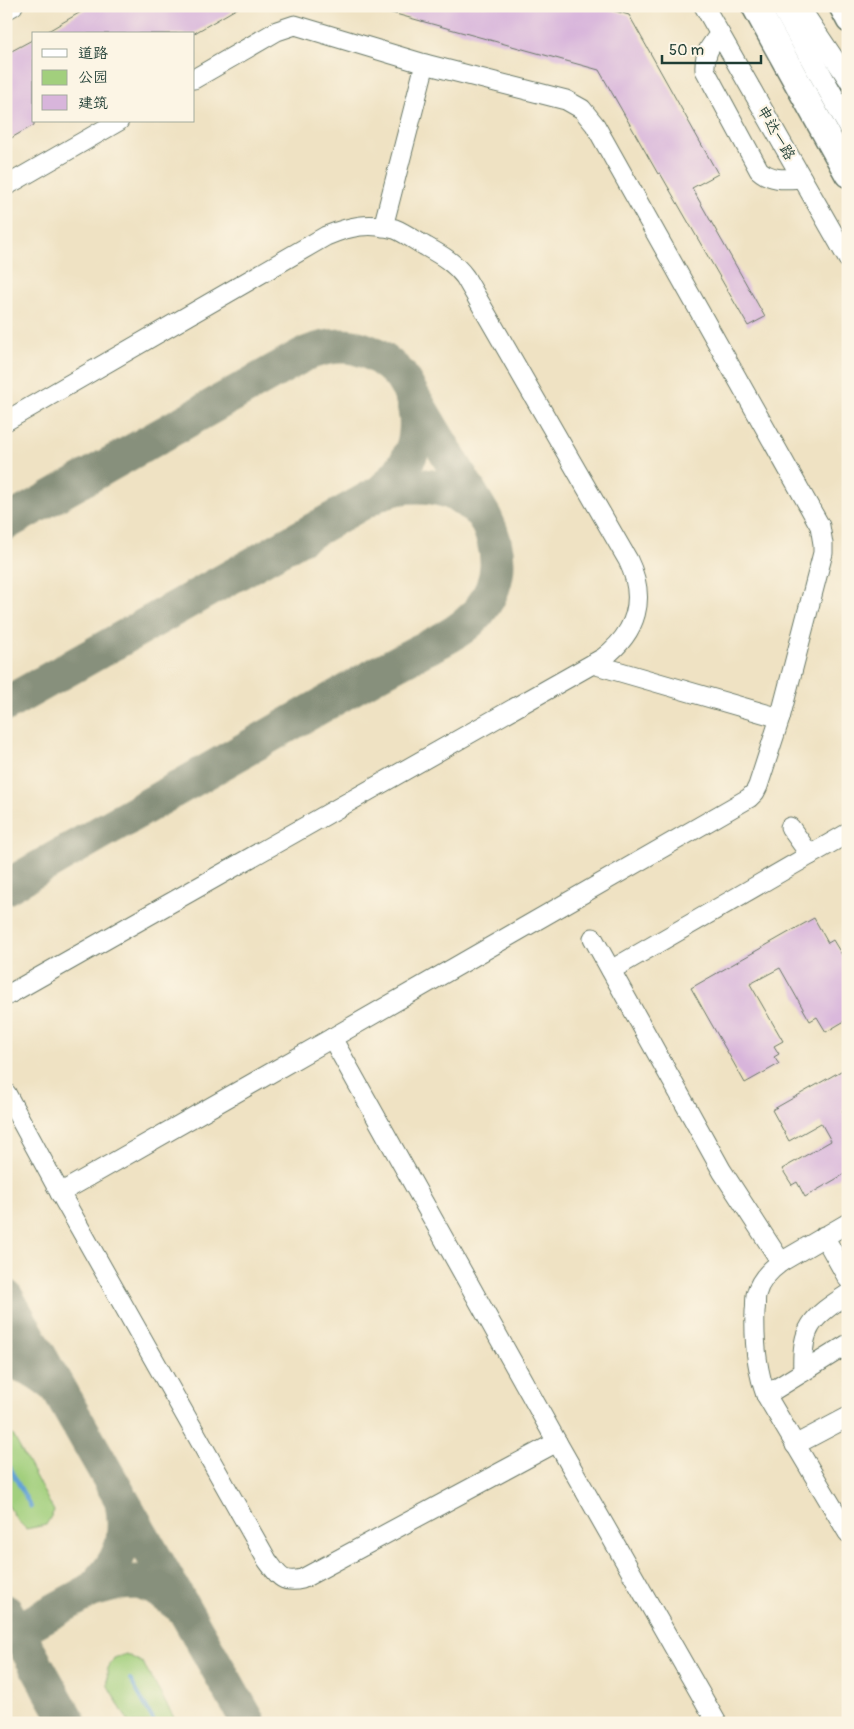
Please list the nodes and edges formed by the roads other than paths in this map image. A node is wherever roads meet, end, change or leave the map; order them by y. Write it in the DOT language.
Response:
graph roads {
  1 [pos="13,6"];
  2 [pos="704,6"];
  3 [pos="755,6"];
  4 [pos="782,6"];
  5 [pos="799,6"];
  6 [pos="840,6"];
  7 [pos="6,10"];
  8 [pos="848,21"];
  9 [pos="720,34"];
  10 [pos="425,64"];
  11 [pos="794,75"];
  12 [pos="195,78"];
  13 [pos="848,79"];
  14 [pos="117,122"];
  15 [pos="848,124"];
  16 [pos="848,136"];
  17 [pos="848,174"];
  18 [pos="802,178"];
  19 [pos="6,186"];
  20 [pos="383,227"];
  21 [pos="848,259"];
  22 [pos="6,421"];
  23 [pos="593,664"];
  24 [pos="780,718"];
  25 [pos="790,827"];
  26 [pos="848,833"];
  27 [pos="810,856"];
  28 [pos="593,938"];
  29 [pos="611,970"];
  30 [pos="6,996"];
  31 [pos="332,1038"];
  32 [pos="6,1093"];
  33 [pos="60,1193"];
  34 [pos="848,1223"];
  35 [pos="824,1236"];
  36 [pos="781,1262"];
  37 [pos="848,1279"];
  38 [pos="848,1294"];
  39 [pos="848,1344"];
  40 [pos="803,1372"];
  41 [pos="766,1395"];
  42 [pos="848,1416"];
  43 [pos="558,1442"];
  44 [pos="796,1445"];
  45 [pos="848,1533"];
  46 [pos="717,1723"];
  1 -- 7 [label="street"];
  2 -- 9 [label="street, 申达一路"];
  3 -- 11 [label="highway"];
  4 -- 15 [label="main road"];
  5 -- 13 [label="street"];
  6 -- 8 [label="main road"];
  9 -- 18 [label="street, 申达一路"];
  9 -- 18 [label="street"];
  10 -- 12 [label="street"];
  10 -- 20 [label="street"];
  10 -- 24 [label="street"];
  11 -- 16 [label="highway"];
  11 -- 17 [label="highway"];
  14 -- 19 [label="street"];
  18 -- 21 [label="street, 申达一路"];
  20 -- 22 [label="street"];
  20 -- 23 [label="street"];
  23 -- 24 [label="street"];
  23 -- 30 [label="street"];
  24 -- 31 [label="street"];
  25 -- 27 [label="street"];
  26 -- 27 [label="street"];
  27 -- 29 [label="street"];
  28 -- 29 [label="street"];
  29 -- 36 [label="street"];
  31 -- 33 [label="street"];
  31 -- 43 [label="street"];
  32 -- 33 [label="street"];
  33 -- 43 [label="street"];
  34 -- 35 [label="street"];
  35 -- 36 [label="street"];
  35 -- 37 [label="street"];
  36 -- 41 [label="street"];
  38 -- 40 [label="street"];
  39 -- 40 [label="street"];
  40 -- 41 [label="street"];
  41 -- 44 [label="street"];
  42 -- 44 [label="street"];
  43 -- 46 [label="street"];
  44 -- 45 [label="street"];
}
